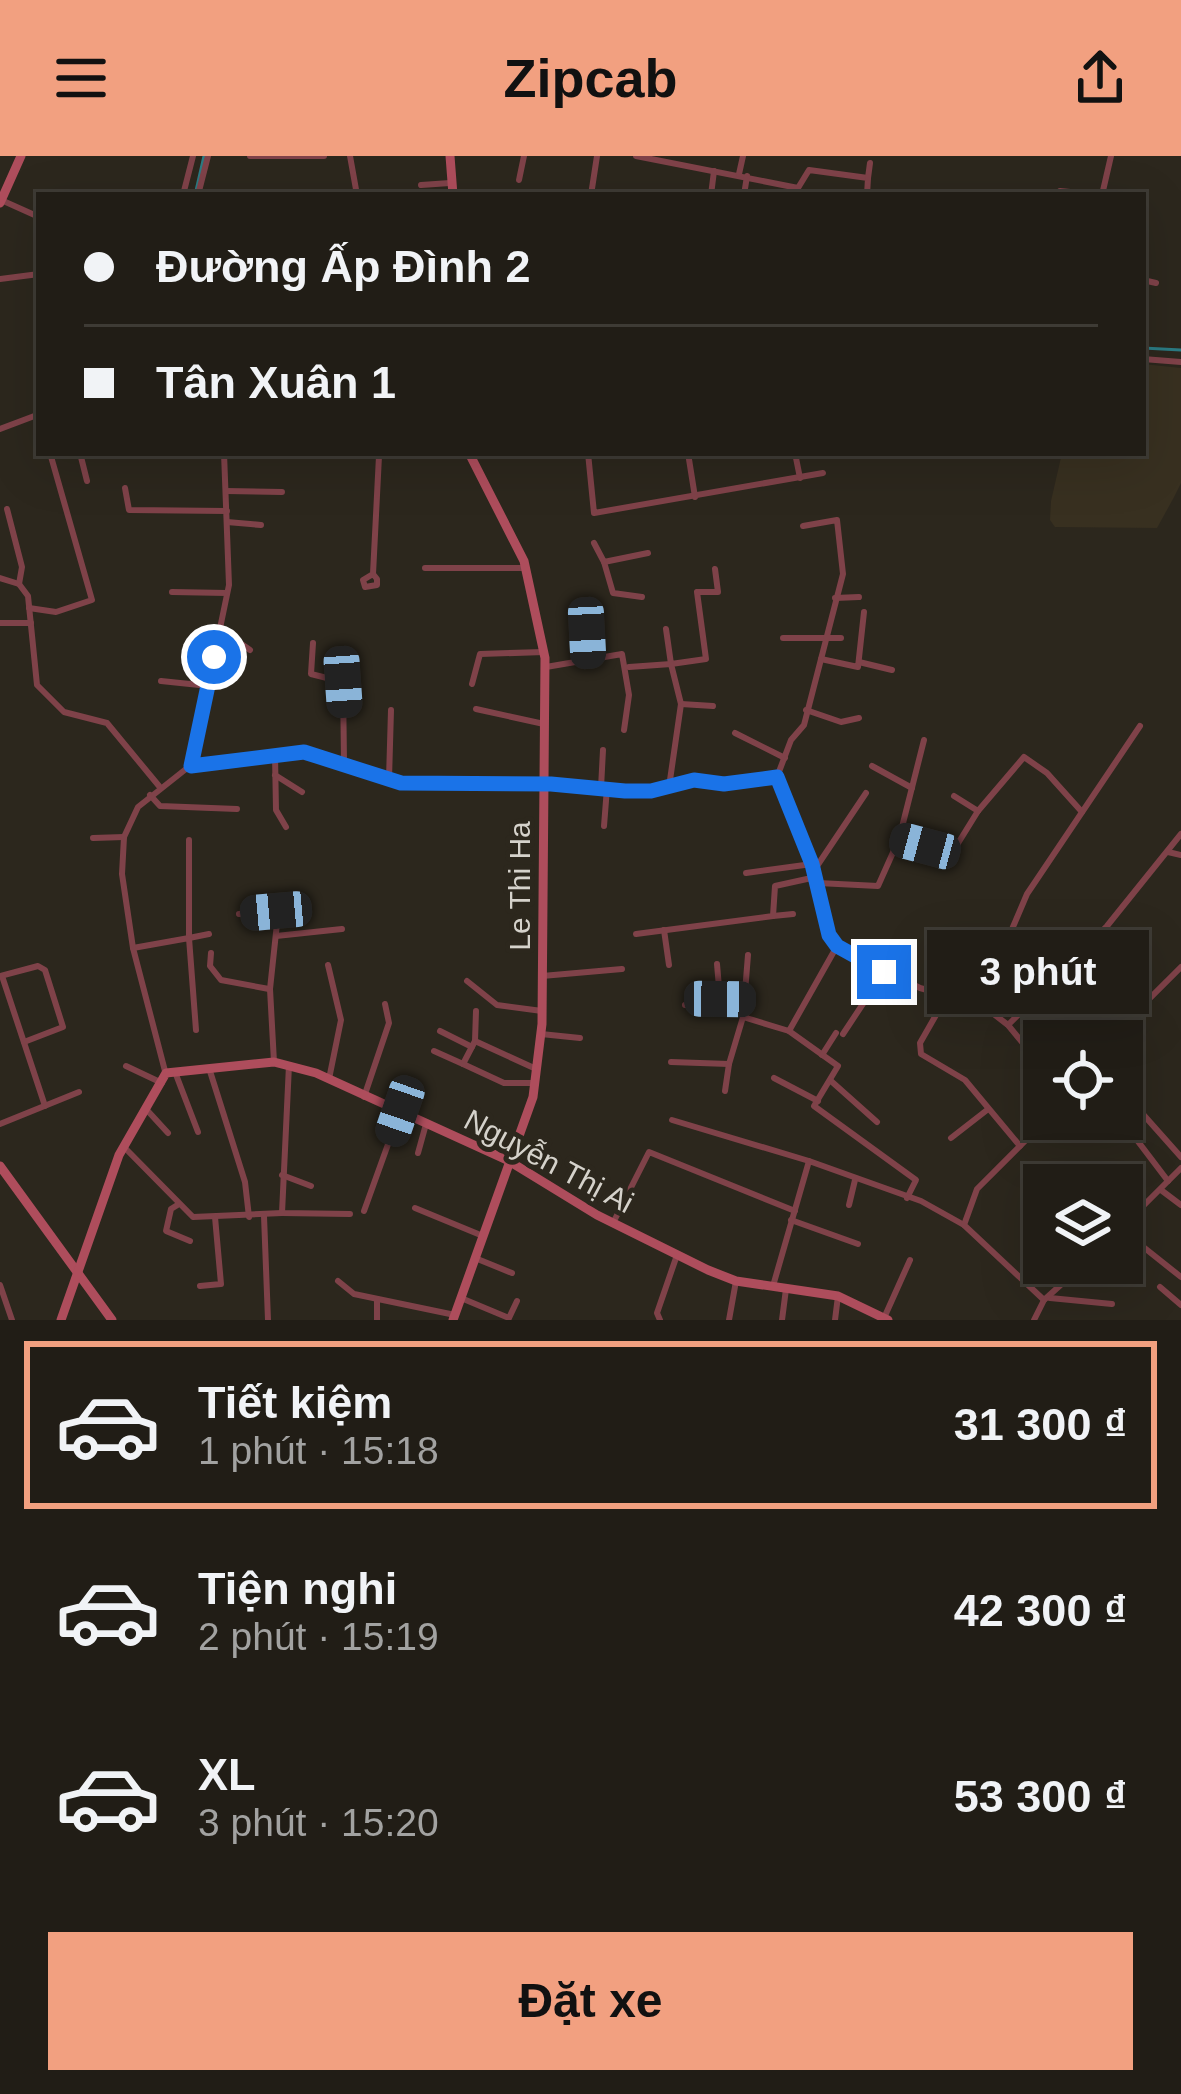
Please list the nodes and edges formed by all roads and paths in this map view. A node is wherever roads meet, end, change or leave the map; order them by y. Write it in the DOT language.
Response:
graph roads {
  1 [pos="21,156"];
  2 [pos="193,156"];
  3 [pos="208,156"];
  4 [pos="250,156"];
  5 [pos="324,156"];
  6 [pos="350,156"];
  7 [pos="450,156"];
  8 [pos="524,156"];
  9 [pos="597,156"];
  10 [pos="636,156"];
  11 [pos="742,156"];
  12 [pos="1111,156"];
  13 [pos="870,163"];
  14 [pos="714,171"];
  15 [pos="743,175"];
  16 [pos="868,178"];
  17 [pos="519,180"];
  18 [pos="421,185"];
  19 [pos="453,189"];
  20 [pos="1060,191"];
  21 [pos="184,192"];
  22 [pos="199,192"];
  23 [pos="356,192"];
  24 [pos="591,192"];
  25 [pos="711,192"];
  26 [pos="743,192"];
  27 [pos="867,192"];
  28 [pos="1070,192"];
  29 [pos="1102,192"];
  30 [pos="0,202"];
  31 [pos="36,217"];
  32 [pos="36,274"];
  33 [pos="0,279"];
  34 [pos="1146,281"];
  35 [pos="1156,283"];
  36 [pos="1146,358"];
  37 [pos="1181,362"];
  38 [pos="36,417"];
  39 [pos="0,429"];
  40 [pos="51,456"];
  41 [pos="81,456"];
  42 [pos="224,456"];
  43 [pos="379,456"];
  44 [pos="470,456"];
  45 [pos="588,456"];
  46 [pos="688,456"];
  47 [pos="796,456"];
  48 [pos="823,473"];
  49 [pos="800,478"];
  50 [pos="87,481"];
  51 [pos="125,488"];
  52 [pos="226,491"];
  53 [pos="281,492"];
  54 [pos="695,497"];
  55 [pos="7,508"];
  56 [pos="226,512"];
  57 [pos="227,522"];
  58 [pos="261,526"];
  59 [pos="803,526"];
  60 [pos="594,543"];
  61 [pos="648,554"];
  62 [pos="604,562"];
  63 [pos="425,568"];
  64 [pos="526,568"];
  65 [pos="715,569"];
  66 [pos="373,574"];
  67 [pos="0,578"];
  68 [pos="19,584"];
  69 [pos="172,592"];
  70 [pos="227,593"];
  71 [pos="643,597"];
  72 [pos="836,598"];
  73 [pos="860,598"];
  74 [pos="29,608"];
  75 [pos="864,612"];
  76 [pos="0,622"];
  77 [pos="31,623"];
  78 [pos="220,629"];
  79 [pos="666,629"];
  80 [pos="587,633"];
  81 [pos="784,638"];
  82 [pos="841,638"];
  83 [pos="823,640"];
  84 [pos="313,643"];
  85 [pos="250,650"];
  86 [pos="544,652"];
  87 [pos="588,659"];
  88 [pos="820,659"];
  89 [pos="859,662"];
  90 [pos="671,664"];
  91 [pos="628,667"];
  92 [pos="546,668"];
  93 [pos="892,670"];
  94 [pos="161,681"];
  95 [pos="472,684"];
  96 [pos="209,686"];
  97 [pos="681,704"];
  98 [pos="713,706"];
  99 [pos="391,710"];
  100 [pos="476,710"];
  101 [pos="806,710"];
  102 [pos="859,718"];
  103 [pos="544,724"];
  104 [pos="1140,726"];
  105 [pos="624,730"];
  106 [pos="735,734"];
  107 [pos="924,740"];
  108 [pos="603,750"];
  109 [pos="275,754"];
  110 [pos="785,758"];
  111 [pos="344,762"];
  112 [pos="191,766"];
  113 [pos="872,766"];
  114 [pos="275,775"];
  115 [pos="777,777"];
  116 [pos="389,779"];
  117 [pos="543,784"];
  118 [pos="159,786"];
  119 [pos="669,787"];
  120 [pos="604,788"];
  121 [pos="912,788"];
  122 [pos="302,792"];
  123 [pos="866,793"];
  124 [pos="150,795"];
  125 [pos="954,796"];
  126 [pos="237,808"];
  127 [pos="978,811"];
  128 [pos="1083,814"];
  129 [pos="604,826"];
  130 [pos="286,827"];
  131 [pos="1181,835"];
  132 [pos="93,838"];
  133 [pos="124,838"];
  134 [pos="899,839"];
  135 [pos="189,840"];
  136 [pos="1168,852"];
  137 [pos="1181,855"];
  138 [pos="746,873"];
  139 [pos="815,874"];
  140 [pos="266,899"];
  141 [pos="276,911"];
  142 [pos="239,914"];
  143 [pos="794,914"];
  144 [pos="773,916"];
  145 [pos="343,929"];
  146 [pos="664,930"];
  147 [pos="209,934"];
  148 [pos="636,934"];
  149 [pos="276,936"];
  150 [pos="189,938"];
  151 [pos="837,946"];
  152 [pos="133,948"];
  153 [pos="211,953"];
  154 [pos="748,955"];
  155 [pos="717,964"];
  156 [pos="328,965"];
  157 [pos="669,965"];
  158 [pos="1181,968"];
  159 [pos="622,969"];
  160 [pos="884,972"];
  161 [pos="1,976"];
  162 [pos="542,976"];
  163 [pos="467,981"];
  164 [pos="271,989"];
  165 [pos="948,994"];
  166 [pos="720,999"];
  167 [pos="744,999"];
  168 [pos="971,1001"];
  169 [pos="385,1004"];
  170 [pos="685,1005"];
  171 [pos="476,1011"];
  172 [pos="542,1011"];
  173 [pos="743,1018"];
  174 [pos="1128,1020"];
  175 [pos="1008,1025"];
  176 [pos="196,1030"];
  177 [pos="440,1031"];
  178 [pos="789,1031"];
  179 [pos="541,1034"];
  180 [pos="580,1038"];
  181 [pos="24,1042"];
  182 [pos="1023,1043"];
  183 [pos="473,1044"];
  184 [pos="434,1051"];
  185 [pos="822,1055"];
  186 [pos="274,1062"];
  187 [pos="671,1062"];
  188 [pos="463,1064"];
  189 [pos="729,1064"];
  190 [pos="289,1065"];
  191 [pos="126,1066"];
  192 [pos="209,1068"];
  193 [pos="538,1070"];
  194 [pos="168,1076"];
  195 [pos="774,1078"];
  196 [pos="329,1079"];
  197 [pos="831,1081"];
  198 [pos="536,1083"];
  199 [pos="725,1091"];
  200 [pos="79,1092"];
  201 [pos="364,1096"];
  202 [pos="818,1101"];
  203 [pos="45,1106"];
  204 [pos="146,1109"];
  205 [pos="987,1110"];
  206 [pos="400,1111"];
  207 [pos="1143,1114"];
  208 [pos="672,1120"];
  209 [pos="1,1121"];
  210 [pos="877,1122"];
  211 [pos="426,1124"];
  212 [pos="168,1132"];
  213 [pos="198,1132"];
  214 [pos="951,1138"];
  215 [pos="1027,1140"];
  216 [pos="1137,1140"];
  217 [pos="1021,1146"];
  218 [pos="124,1147"];
  219 [pos="418,1153"];
  220 [pos="1181,1157"];
  221 [pos="509,1161"];
  222 [pos="808,1161"];
  223 [pos="0,1166"];
  224 [pos="1181,1168"];
  225 [pos="281,1175"];
  226 [pos="855,1180"];
  227 [pos="1168,1181"];
  228 [pos="310,1186"];
  229 [pos="1161,1190"];
  230 [pos="907,1198"];
  231 [pos="179,1204"];
  232 [pos="848,1205"];
  233 [pos="1181,1205"];
  234 [pos="416,1208"];
  235 [pos="1143,1208"];
  236 [pos="364,1211"];
  237 [pos="282,1213"];
  238 [pos="350,1214"];
  239 [pos="264,1215"];
  240 [pos="793,1215"];
  241 [pos="249,1216"];
  242 [pos="215,1217"];
  243 [pos="613,1223"];
  244 [pos="964,1226"];
  245 [pos="483,1236"];
  246 [pos="190,1241"];
  247 [pos="858,1244"];
  248 [pos="1143,1245"];
  249 [pos="676,1255"];
  250 [pos="475,1258"];
  251 [pos="910,1260"];
  252 [pos="512,1273"];
  253 [pos="77,1274"];
  254 [pos="1181,1277"];
  255 [pos="338,1281"];
  256 [pos="736,1281"];
  257 [pos="1062,1284"];
  258 [pos="0,1286"];
  259 [pos="200,1286"];
  260 [pos="773,1286"];
  261 [pos="1160,1287"];
  262 [pos="786,1289"];
  263 [pos="838,1296"];
  264 [pos="461,1298"];
  265 [pos="377,1299"];
  266 [pos="1047,1299"];
  267 [pos="517,1301"];
  268 [pos="1112,1304"];
  269 [pos="1181,1305"];
  270 [pos="454,1317"];
  271 [pos="886,1319"];
  272 [pos="12,1320"];
  273 [pos="62,1320"];
  274 [pos="112,1320"];
  275 [pos="268,1320"];
  276 [pos="377,1320"];
  277 [pos="660,1320"];
  278 [pos="729,1320"];
  279 [pos="782,1320"];
  280 [pos="835,1320"];
  281 [pos="1034,1320"];
  1 -- 30 [label="street"];
  2 -- 21 [label="street"];
  3 -- 22 [label="street"];
  4 -- 5 [label="street"];
  6 -- 23 [label="street"];
  7 -- 19 [label="street"];
  8 -- 17 [label="street"];
  9 -- 24 [label="street"];
  10 -- 14 [label="street"];
  11 -- 15 [label="street"];
  12 -- 29 [label="street"];
  13 -- 16 [label="street"];
  14 -- 15 [label="street"];
  14 -- 25 [label="street"];
  15 -- 16 [label="street"];
  15 -- 26 [label="street"];
  16 -- 27 [label="street"];
  18 -- 19 [label="street"];
  20 -- 28 [label="street"];
  30 -- 31 [label="street"];
  32 -- 33 [label="street"];
  34 -- 35 [label="street"];
  36 -- 37 [label="street"];
  38 -- 39 [label="street"];
  40 -- 74 [label="street"];
  41 -- 50 [label="street"];
  42 -- 52 [label="street"];
  43 -- 66 [label="street"];
  44 -- 64 [label="street, Le Thi Ha"];
  45 -- 54 [label="street"];
  46 -- 54 [label="street"];
  47 -- 49 [label="street"];
  48 -- 49 [label="street"];
  49 -- 54 [label="street"];
  51 -- 56 [label="street"];
  52 -- 53 [label="street"];
  52 -- 56 [label="street"];
  55 -- 68 [label="street"];
  56 -- 57 [label="street"];
  57 -- 58 [label="street"];
  57 -- 70 [label="street"];
  59 -- 72 [label="street"];
  60 -- 62 [label="street"];
  61 -- 62 [label="street"];
  62 -- 71 [label="street"];
  63 -- 64 [label="street"];
  64 -- 86 [label="street, Le Thi Ha"];
  65 -- 90 [label="street"];
  67 -- 68 [label="street"];
  68 -- 74 [label="street"];
  69 -- 70 [label="street"];
  70 -- 78 [label="street"];
  72 -- 73 [label="street"];
  72 -- 83 [label="street"];
  74 -- 77 [label="street"];
  75 -- 89 [label="street"];
  76 -- 77 [label="street"];
  77 -- 118 [label="street"];
  78 -- 85 [label="street"];
  78 -- 96 [label="street"];
  79 -- 90 [label="street"];
  80 -- 87 [label="street"];
  81 -- 83 [label="street"];
  82 -- 83 [label="street"];
  83 -- 88 [label="street"];
  84 -- 111 [label="street"];
  86 -- 92 [label="street, Le Thi Ha"];
  86 -- 95 [label="street"];
  87 -- 91 [label="street"];
  87 -- 92 [label="street"];
  88 -- 89 [label="street"];
  88 -- 101 [label="street"];
  89 -- 93 [label="street"];
  90 -- 91 [label="street"];
  90 -- 97 [label="street"];
  91 -- 105 [label="street"];
  92 -- 103 [label="street, Le Thi Ha"];
  94 -- 96 [label="street"];
  96 -- 112 [label="street"];
  97 -- 98 [label="street"];
  97 -- 119 [label="street"];
  99 -- 116 [label="street"];
  100 -- 103 [label="street"];
  101 -- 102 [label="street"];
  101 -- 110 [label="street"];
  103 -- 117 [label="street, Le Thi Ha"];
  104 -- 128 [label="street"];
  106 -- 110 [label="street"];
  107 -- 121 [label="street"];
  108 -- 120 [label="street"];
  109 -- 111 [label="street"];
  109 -- 112 [label="street"];
  109 -- 114 [label="street"];
  110 -- 115 [label="street"];
  111 -- 116 [label="street"];
  112 -- 118 [label="street"];
  113 -- 121 [label="street"];
  114 -- 122 [label="street"];
  114 -- 130 [label="street"];
  115 -- 119 [label="street"];
  115 -- 139 [label="street"];
  116 -- 117 [label="street"];
  117 -- 120 [label="street"];
  117 -- 162 [label="street, Le Thi Ha"];
  118 -- 124 [label="street"];
  119 -- 120 [label="street"];
  120 -- 129 [label="street"];
  121 -- 134 [label="street"];
  123 -- 139 [label="street"];
  124 -- 126 [label="street"];
  124 -- 133 [label="street"];
  125 -- 127 [label="street"];
  127 -- 128 [label="street"];
  127 -- 134 [label="street"];
  128 -- 168 [label="street"];
  131 -- 136 [label="street"];
  132 -- 133 [label="street"];
  133 -- 152 [label="street"];
  134 -- 139 [label="street"];
  135 -- 150 [label="street"];
  136 -- 137 [label="street"];
  136 -- 175 [label="street"];
  138 -- 139 [label="street"];
  139 -- 144 [label="street"];
  139 -- 151 [label="street"];
  140 -- 141 [label="street"];
  141 -- 142 [label="street"];
  141 -- 149 [label="street"];
  143 -- 144 [label="street"];
  144 -- 146 [label="street"];
  145 -- 149 [label="street"];
  146 -- 148 [label="street"];
  146 -- 157 [label="street"];
  147 -- 150 [label="street"];
  149 -- 164 [label="street"];
  150 -- 152 [label="street"];
  150 -- 176 [label="street"];
  151 -- 160 [label="street"];
  151 -- 178 [label="street"];
  152 -- 194 [label="street"];
  153 -- 164 [label="street"];
  154 -- 167 [label="street"];
  155 -- 166 [label="street"];
  156 -- 196 [label="street"];
  158 -- 174 [label="street"];
  159 -- 162 [label="street"];
  160 -- 165 [label="street"];
  160 -- 185 [label="street"];
  161 -- 181 [label="street"];
  161 -- 181 [label="street"];
  162 -- 172 [label="street, Le Thi Ha"];
  163 -- 172 [label="street"];
  164 -- 186 [label="street"];
  165 -- 168 [label="street"];
  165 -- 205 [label="street"];
  166 -- 167 [label="street"];
  166 -- 170 [label="street"];
  167 -- 173 [label="street"];
  168 -- 175 [label="street"];
  169 -- 201 [label="street"];
  171 -- 183 [label="street"];
  172 -- 179 [label="street, Le Thi Ha"];
  173 -- 178 [label="street"];
  173 -- 189 [label="street"];
  175 -- 182 [label="street"];
  177 -- 183 [label="street"];
  178 -- 185 [label="street"];
  179 -- 180 [label="street"];
  179 -- 193 [label="street, Le Thi Ha"];
  181 -- 203 [label="street"];
  183 -- 188 [label="street"];
  183 -- 193 [label="street"];
  184 -- 188 [label="street"];
  185 -- 197 [label="street"];
  186 -- 190 [label="street, Nguyễn Thị Ai"];
  186 -- 192 [label="street, Nguyễn Thị Ai"];
  187 -- 189 [label="street"];
  188 -- 198 [label="street"];
  189 -- 199 [label="street"];
  190 -- 196 [label="street, Nguyễn Thị Ai"];
  190 -- 225 [label="street"];
  191 -- 194 [label="street"];
  192 -- 194 [label="street, Nguyễn Thị Ai"];
  192 -- 241 [label="street"];
  193 -- 198 [label="street, Le Thi Ha"];
  194 -- 204 [label="street"];
  194 -- 213 [label="street"];
  195 -- 202 [label="street"];
  196 -- 201 [label="street, Nguyễn Thị Ai"];
  197 -- 202 [label="street"];
  197 -- 210 [label="street"];
  198 -- 221 [label="street, Le Thi Ha"];
  200 -- 203 [label="street"];
  201 -- 206 [label="street, Nguyễn Thị Ai"];
  202 -- 230 [label="street"];
  203 -- 209 [label="street"];
  204 -- 212 [label="street"];
  204 -- 218 [label="street"];
  205 -- 214 [label="street"];
  205 -- 217 [label="street"];
  206 -- 211 [label="street, Nguyễn Thị Ai"];
  206 -- 236 [label="street"];
  207 -- 220 [label="street"];
  208 -- 222 [label="street"];
  211 -- 219 [label="street"];
  211 -- 221 [label="street, Nguyễn Thị Ai"];
  215 -- 217 [label="street"];
  216 -- 227 [label="street"];
  217 -- 244 [label="street"];
  218 -- 231 [label="street"];
  218 -- 253 [label="street"];
  221 -- 243 [label="street, Nguyễn Thị Ai"];
  221 -- 245 [label="street, Le Thi Ha"];
  222 -- 226 [label="street"];
  222 -- 240 [label="street"];
  223 -- 253 [label="street"];
  224 -- 227 [label="street"];
  225 -- 228 [label="street"];
  225 -- 237 [label="street"];
  226 -- 230 [label="street"];
  226 -- 232 [label="street"];
  227 -- 229 [label="street"];
  229 -- 233 [label="street"];
  229 -- 235 [label="street"];
  230 -- 244 [label="street"];
  231 -- 242 [label="street"];
  231 -- 246 [label="street"];
  234 -- 245 [label="street"];
  237 -- 238 [label="street"];
  237 -- 239 [label="street"];
  239 -- 241 [label="street"];
  239 -- 275 [label="street"];
  240 -- 243 [label="street"];
  240 -- 247 [label="street"];
  240 -- 260 [label="street"];
  241 -- 242 [label="street"];
  242 -- 259 [label="street"];
  243 -- 249 [label="street, Nguyễn Thị Ai"];
  244 -- 266 [label="street"];
  245 -- 250 [label="street, Le Thi Ha"];
  248 -- 254 [label="street"];
  249 -- 256 [label="street, Nguyễn Thị Ai"];
  249 -- 277 [label="street"];
  250 -- 252 [label="street"];
  250 -- 264 [label="street, Le Thi Ha"];
  251 -- 271 [label="street"];
  253 -- 273 [label="street"];
  253 -- 274 [label="street"];
  255 -- 265 [label="street"];
  256 -- 260 [label="street, Nguyễn Thị Ai"];
  256 -- 278 [label="street"];
  257 -- 266 [label="street"];
  258 -- 272 [label="street"];
  260 -- 262 [label="street, Nguyễn Thị Ai"];
  261 -- 269 [label="street"];
  262 -- 263 [label="street, Nguyễn Thị Ai"];
  262 -- 279 [label="street"];
  263 -- 271 [label="street, Nguyễn Thị Ai"];
  263 -- 280 [label="street"];
  264 -- 267 [label="street"];
  264 -- 270 [label="street, Le Thi Ha"];
  265 -- 270 [label="street"];
  265 -- 276 [label="street"];
  266 -- 268 [label="street"];
  266 -- 281 [label="street"];
}
